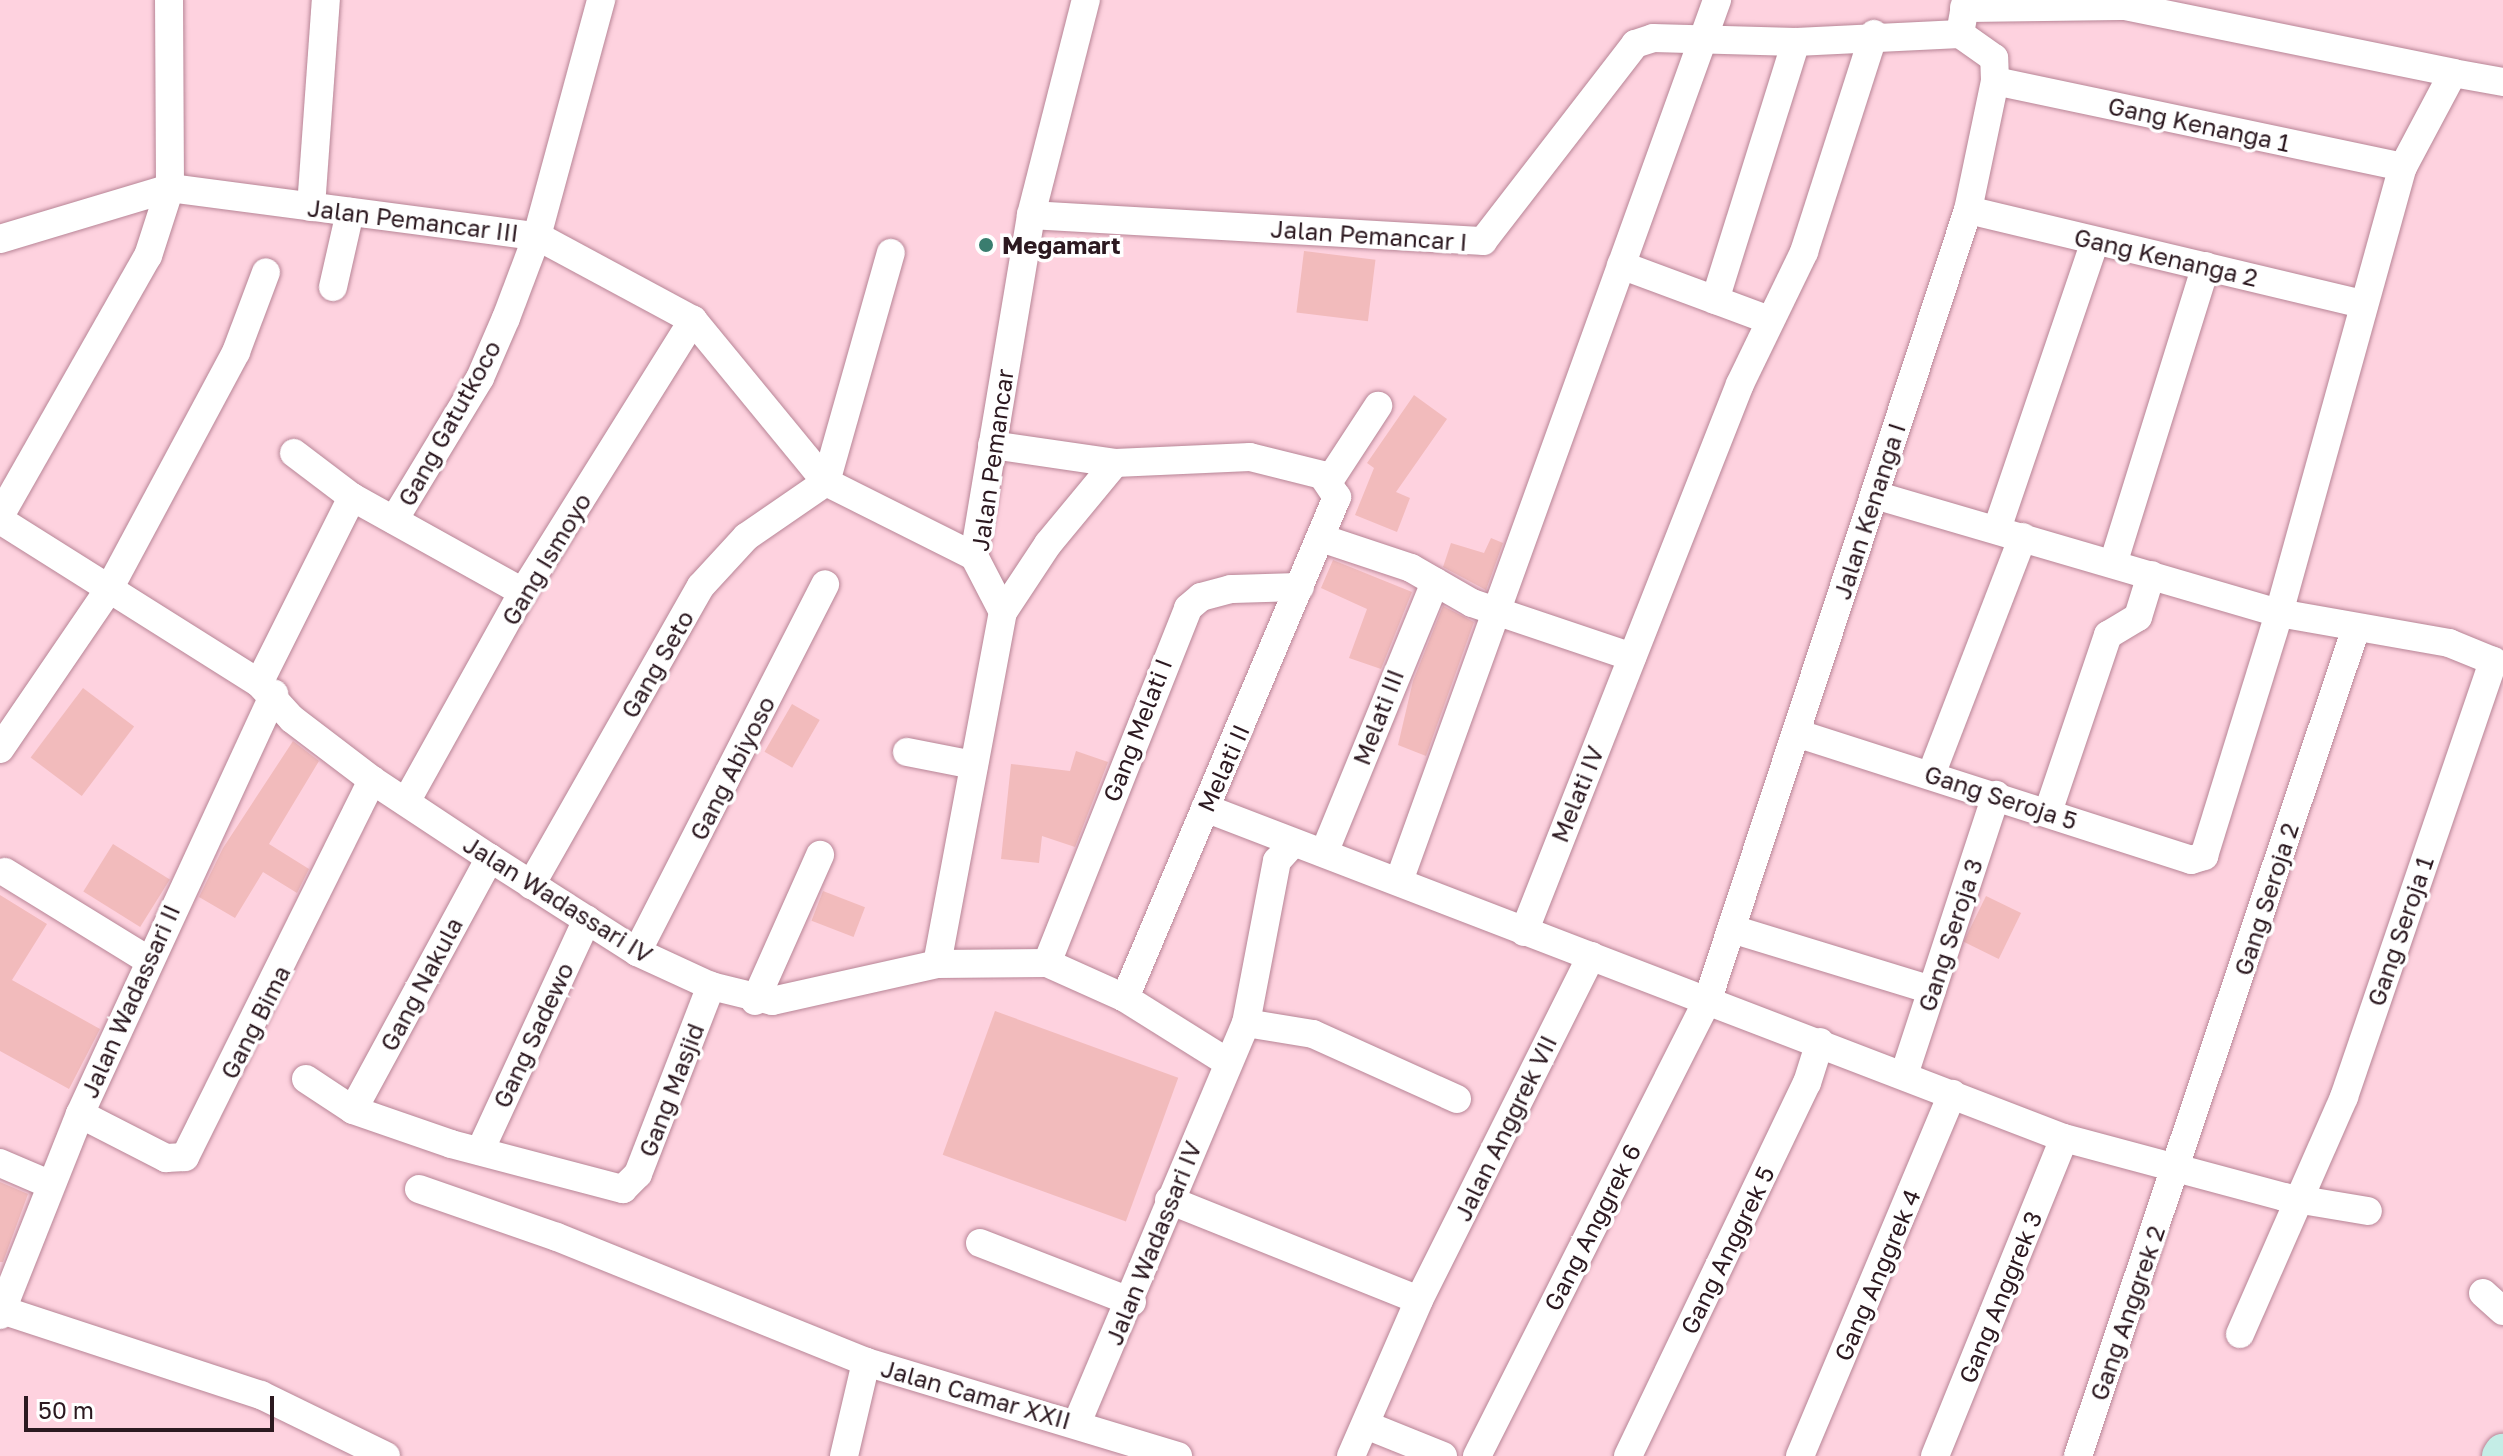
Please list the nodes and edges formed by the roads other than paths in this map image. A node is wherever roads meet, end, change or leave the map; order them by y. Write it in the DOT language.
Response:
graph roads {
  1 [pos="169,0"];
  2 [pos="326,0"];
  3 [pos="601,0"];
  4 [pos="1086,0"];
  5 [pos="1717,0"];
  6 [pos="1963,14"];
  7 [pos="1874,34"];
  8 [pos="1703,38"];
  9 [pos="1796,42"];
  10 [pos="2453,73"];
  11 [pos="1995,81"];
  12 [pos="2503,82"];
  13 [pos="2403,167"];
  14 [pos="170,188"];
  15 [pos="311,207"];
  16 [pos="1968,210"];
  17 [pos="350,212"];
  18 [pos="1031,215"];
  19 [pos="537,236"];
  20 [pos="0,239"];
  21 [pos="2095,241"];
  22 [pos="891,253"];
  23 [pos="1621,265"];
  24 [pos="2206,266"];
  25 [pos="266,272"];
  26 [pos="333,287"];
  27 [pos="1715,300"];
  28 [pos="2364,304"];
  29 [pos="693,320"];
  30 [pos="1769,320"];
  31 [pos="1378,406"];
  32 [pos="992,445"];
  33 [pos="294,453"];
  34 [pos="1115,463"];
  35 [pos="1329,481"];
  36 [pos="826,482"];
  37 [pos="1875,495"];
  38 [pos="352,497"];
  39 [pos="0,518"];
  40 [pos="394,520"];
  41 [pos="2010,533"];
  42 [pos="1321,538"];
  43 [pos="974,556"];
  44 [pos="2113,564"];
  45 [pos="2151,575"];
  46 [pos="1435,582"];
  47 [pos="825,584"];
  48 [pos="1300,587"];
  49 [pos="109,589"];
  50 [pos="523,592"];
  51 [pos="1003,612"];
  52 [pos="1496,612"];
  53 [pos="2279,613"];
  54 [pos="2356,628"];
  55 [pos="2498,653"];
  56 [pos="1632,657"];
  57 [pos="267,689"];
  58 [pos="1796,733"];
  59 [pos="0,749"];
  60 [pos="907,752"];
  61 [pos="974,765"];
  62 [pos="1931,775"];
  63 [pos="372,780"];
  64 [pos="1996,795"];
  65 [pos="406,802"];
  66 [pos="1205,808"];
  67 [pos="2048,812"];
  68 [pos="1293,843"];
  69 [pos="1324,853"];
  70 [pos="820,855"];
  71 [pos="490,858"];
  72 [pos="2,874"];
  73 [pos="1399,881"];
  74 [pos="531,885"];
  75 [pos="587,919"];
  76 [pos="1732,929"];
  77 [pos="1524,932"];
  78 [pos="637,952"];
  79 [pos="1591,956"];
  80 [pos="148,960"];
  81 [pos="1047,963"];
  82 [pos="937,964"];
  83 [pos="711,986"];
  84 [pos="1932,990"];
  85 [pos="1125,998"];
  86 [pos="1708,999"];
  87 [pos="755,1001"];
  88 [pos="1248,1016"];
  89 [pos="1820,1042"];
  90 [pos="1227,1062"];
  91 [pos="1904,1075"];
  92 [pos="306,1079"];
  93 [pos="1952,1094"];
  94 [pos="1457,1099"];
  95 [pos="353,1110"];
  96 [pos="80,1114"];
  97 [pos="2064,1138"];
  98 [pos="480,1151"];
  99 [pos="0,1163"];
  100 [pos="2177,1171"];
  101 [pos="49,1184"];
  102 [pos="419,1189"];
  103 [pos="2300,1197"];
  104 [pos="1169,1200"];
  105 [pos="2368,1211"];
  106 [pos="980,1243"];
  107 [pos="1419,1300"];
  108 [pos="1132,1302"];
  109 [pos="1,1312"];
  110 [pos="2240,1334"];
  111 [pos="866,1362"];
  112 [pos="1077,1423"];
  113 [pos="1366,1425"];
  114 [pos="386,1456"];
  115 [pos="844,1456"];
  116 [pos="1178,1456"];
  117 [pos="1351,1456"];
  118 [pos="1443,1456"];
  119 [pos="1477,1456"];
  120 [pos="1628,1456"];
  121 [pos="1800,1456"];
  122 [pos="1935,1456"];
  123 [pos="2078,1456"];
  1 -- 14 [label="street"];
  2 -- 15 [label="street"];
  3 -- 19 [label="street, Gang Gatutkoco"];
  4 -- 18 [label="street, Jalan Pemancar"];
  5 -- 8 [label="street"];
  6 -- 7 [label="street, Jalan Pemancar I"];
  6 -- 10 [label="street, Jalan Pemancar I"];
  6 -- 11 [label="street"];
  7 -- 9 [label="street, Jalan Pemancar I"];
  7 -- 30 [label="street, Melati IV"];
  8 -- 9 [label="street, Jalan Pemancar I"];
  8 -- 18 [label="street, Jalan Pemancar I"];
  8 -- 23 [label="street"];
  9 -- 27 [label="street"];
  10 -- 12 [label="street, Jalan Pemancar I"];
  10 -- 13 [label="street"];
  11 -- 13 [label="street, Gang Kenanga 1"];
  11 -- 16 [label="street, Jalan Kenanga I"];
  13 -- 28 [label="street"];
  14 -- 15 [label="street, Jalan Pemancar III"];
  14 -- 20 [label="street"];
  14 -- 39 [label="street"];
  15 -- 17 [label="street, Jalan Pemancar III"];
  16 -- 21 [label="street, Gang Kenanga 2"];
  16 -- 37 [label="street, Jalan Kenanga I"];
  17 -- 19 [label="street, Jalan Pemancar III"];
  17 -- 26 [label="street"];
  18 -- 32 [label="street, Jalan Pemancar"];
  19 -- 29 [label="street, Jalan Pemancar III"];
  19 -- 40 [label="street, Gang Gatutkoco"];
  21 -- 24 [label="street, Gang Kenanga 2"];
  21 -- 41 [label="street"];
  22 -- 36 [label="street"];
  23 -- 27 [label="street"];
  23 -- 52 [label="street"];
  24 -- 28 [label="street, Gang Kenanga 2"];
  24 -- 44 [label="street"];
  25 -- 49 [label="street"];
  27 -- 30 [label="street"];
  28 -- 53 [label="street"];
  29 -- 36 [label="street, Jalan Pemancar III"];
  29 -- 50 [label="street, Gang Ismoyo"];
  30 -- 56 [label="street, Melati IV"];
  31 -- 35 [label="street"];
  32 -- 34 [label="street"];
  32 -- 43 [label="street, Jalan Pemancar"];
  33 -- 38 [label="street"];
  34 -- 35 [label="street"];
  34 -- 51 [label="street"];
  35 -- 42 [label="street, Melati II"];
  36 -- 43 [label="street, Jalan Pemancar III"];
  36 -- 74 [label="street, Gang Seto"];
  37 -- 41 [label="street"];
  37 -- 58 [label="street, Jalan Kenanga I"];
  38 -- 40 [label="street"];
  38 -- 57 [label="street, Jalan Wadassari II"];
  39 -- 49 [label="street, Jalan Wadassari IV"];
  40 -- 50 [label="street"];
  41 -- 44 [label="street"];
  41 -- 62 [label="street"];
  42 -- 46 [label="street"];
  42 -- 48 [label="street, Melati II"];
  43 -- 51 [label="street, Jalan Pemancar"];
  44 -- 45 [label="street"];
  45 -- 53 [label="street"];
  45 -- 67 [label="street"];
  46 -- 52 [label="street"];
  46 -- 69 [label="street, Melati III"];
  47 -- 78 [label="street, Gang Abiyoso"];
  48 -- 66 [label="street, Melati II"];
  48 -- 81 [label="street, Gang Melati I"];
  49 -- 57 [label="street, Jalan Wadassari IV"];
  49 -- 59 [label="street"];
  50 -- 65 [label="street, Gang Ismoyo"];
  51 -- 61 [label="street"];
  52 -- 56 [label="street"];
  52 -- 73 [label="street"];
  53 -- 54 [label="street"];
  53 -- 67 [label="street, Gang Seroja 5"];
  54 -- 55 [label="street"];
  54 -- 100 [label="street, Gang Seroja 2"];
  55 -- 103 [label="street, Gang Seroja 1"];
  56 -- 77 [label="street, Melati IV"];
  57 -- 63 [label="street, Jalan Wadassari IV"];
  57 -- 80 [label="street, Jalan Wadassari II"];
  58 -- 62 [label="street, Gang Seroja 5"];
  58 -- 76 [label="street, Jalan Kenanga I"];
  60 -- 61 [label="street"];
  61 -- 82 [label="street"];
  62 -- 64 [label="street, Gang Seroja 5"];
  63 -- 65 [label="street, Jalan Wadassari IV"];
  63 -- 96 [label="street, Gang Bima"];
  64 -- 67 [label="street, Gang Seroja 5"];
  64 -- 84 [label="street, Gang Seroja 3"];
  65 -- 71 [label="street, Jalan Wadassari IV"];
  66 -- 68 [label="street"];
  66 -- 85 [label="street, Melati II"];
  68 -- 69 [label="street"];
  68 -- 88 [label="street, Jalan Wadassari IV"];
  69 -- 73 [label="street"];
  70 -- 87 [label="street"];
  71 -- 74 [label="street, Jalan Wadassari IV"];
  71 -- 95 [label="street, Gang Nakula"];
  72 -- 80 [label="street"];
  73 -- 77 [label="street"];
  74 -- 75 [label="street, Jalan Wadassari IV"];
  75 -- 78 [label="street, Jalan Wadassari IV"];
  75 -- 98 [label="street, Gang Sadewo"];
  76 -- 84 [label="street"];
  76 -- 86 [label="street, Jalan Kenanga I"];
  77 -- 79 [label="street"];
  78 -- 83 [label="street, Jalan Wadassari IV"];
  79 -- 86 [label="street"];
  79 -- 107 [label="street, Jalan Anggrek VII"];
  80 -- 96 [label="street, Jalan Wadassari II"];
  81 -- 82 [label="street, Jalan Wadassari IV"];
  81 -- 85 [label="street, Jalan Wadassari IV"];
  82 -- 87 [label="street, Jalan Wadassari IV"];
  83 -- 87 [label="street, Jalan Wadassari IV"];
  83 -- 98 [label="street, Gang Masjid"];
  84 -- 91 [label="street, Gang Seroja 3"];
  85 -- 90 [label="street, Jalan Wadassari IV"];
  86 -- 89 [label="street"];
  86 -- 119 [label="street, Gang Anggrek 6"];
  88 -- 90 [label="street, Jalan Wadassari IV"];
  88 -- 94 [label="street"];
  89 -- 91 [label="street"];
  89 -- 120 [label="street, Gang Anggrek 5"];
  90 -- 104 [label="street, Jalan Wadassari IV"];
  91 -- 93 [label="street"];
  92 -- 95 [label="street"];
  93 -- 97 [label="street"];
  93 -- 121 [label="street, Gang Anggrek 4"];
  95 -- 98 [label="street"];
  96 -- 101 [label="street, Jalan Wadassari II"];
  97 -- 100 [label="street"];
  97 -- 122 [label="street, Gang Anggrek 3"];
  99 -- 101 [label="street"];
  100 -- 103 [label="street"];
  100 -- 123 [label="street, Gang Anggrek 2"];
  101 -- 109 [label="street, Jalan Wadassari II"];
  102 -- 111 [label="street"];
  103 -- 105 [label="street"];
  103 -- 110 [label="street, Gang Seroja 1"];
  104 -- 107 [label="street"];
  104 -- 108 [label="street, Jalan Wadassari IV"];
  106 -- 108 [label="street"];
  107 -- 113 [label="street, Jalan Anggrek VII"];
  108 -- 112 [label="street, Jalan Wadassari IV"];
  109 -- 114 [label="street"];
  111 -- 112 [label="street, Jalan Camar XXII"];
  111 -- 115 [label="street, Jalan Camar XXII"];
  112 -- 116 [label="street, Jalan Camar XXII"];
  113 -- 117 [label="street, Jalan Anggrek VII"];
  113 -- 118 [label="street"];
}
